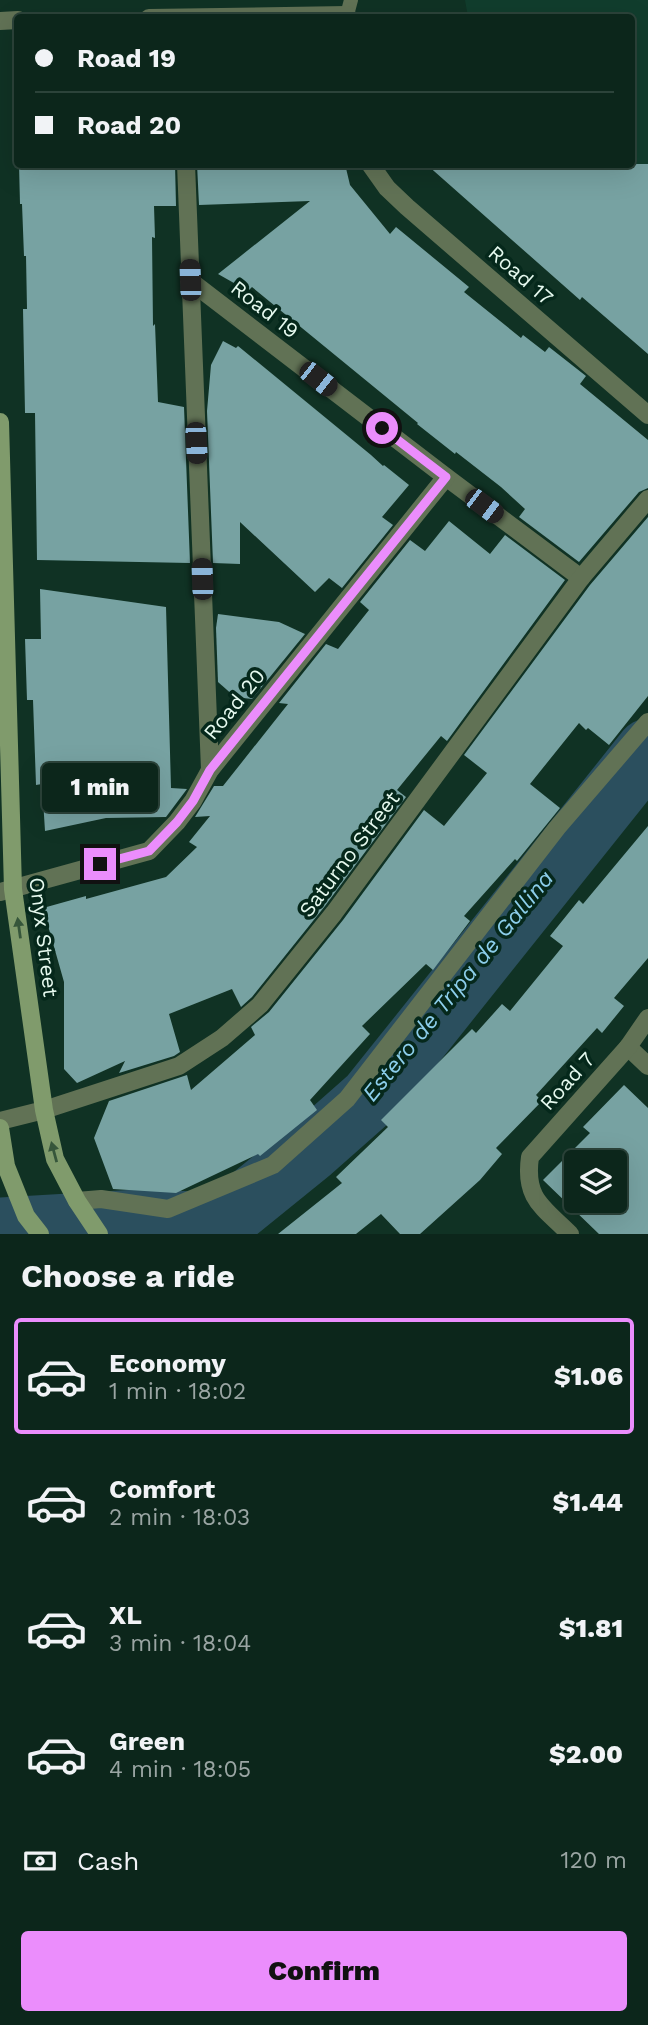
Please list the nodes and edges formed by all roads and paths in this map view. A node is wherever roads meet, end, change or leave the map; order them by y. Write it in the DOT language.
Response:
graph roads {
  1 [pos="349,11"];
  2 [pos="265,14"];
  3 [pos="186,168"];
  4 [pos="373,168"];
  5 [pos="190,280"];
  6 [pos="648,415"];
  7 [pos="0,422"];
  8 [pos="446,477"];
  9 [pos="648,499"];
  10 [pos="581,578"];
  11 [pos="648,722"];
  12 [pos="210,770"];
  13 [pos="6,891"];
  14 [pos="648,1018"];
  15 [pos="628,1047"];
  16 [pos="648,1066"];
  17 [pos="44,1110"];
  18 [pos="0,1121"];
  19 [pos="0,1128"];
  20 [pos="80,1207"];
  21 [pos="40,1234"];
  22 [pos="99,1234"];
  23 [pos="570,1234"];
  1 -- 2 [label="street"];
  3 -- 5 [label="street"];
  4 -- 6 [label="street, Road 17"];
  5 -- 8 [label="street, Road 19"];
  5 -- 12 [label="street"];
  7 -- 13 [label="main road, Onyx Street"];
  8 -- 10 [label="street, Road 19"];
  8 -- 12 [label="street, Road 20"];
  9 -- 10 [label="street, Saturno Street"];
  10 -- 17 [label="street, Saturno Street"];
  11 -- 20 [label="street"];
  12 -- 13 [label="street, Road 20"];
  17 -- 13 [label="main road, Onyx Street, one-way"];
  14 -- 15 [label="street, Road 7"];
  15 -- 16 [label="street"];
  15 -- 23 [label="street, Road 7"];
  17 -- 18 [label="street, Saturno Street"];
  20 -- 17 [label="main road, Onyx Street, one-way"];
  19 -- 21 [label="main road"];
  20 -- 22 [label="main road, Onyx Street"];
}
